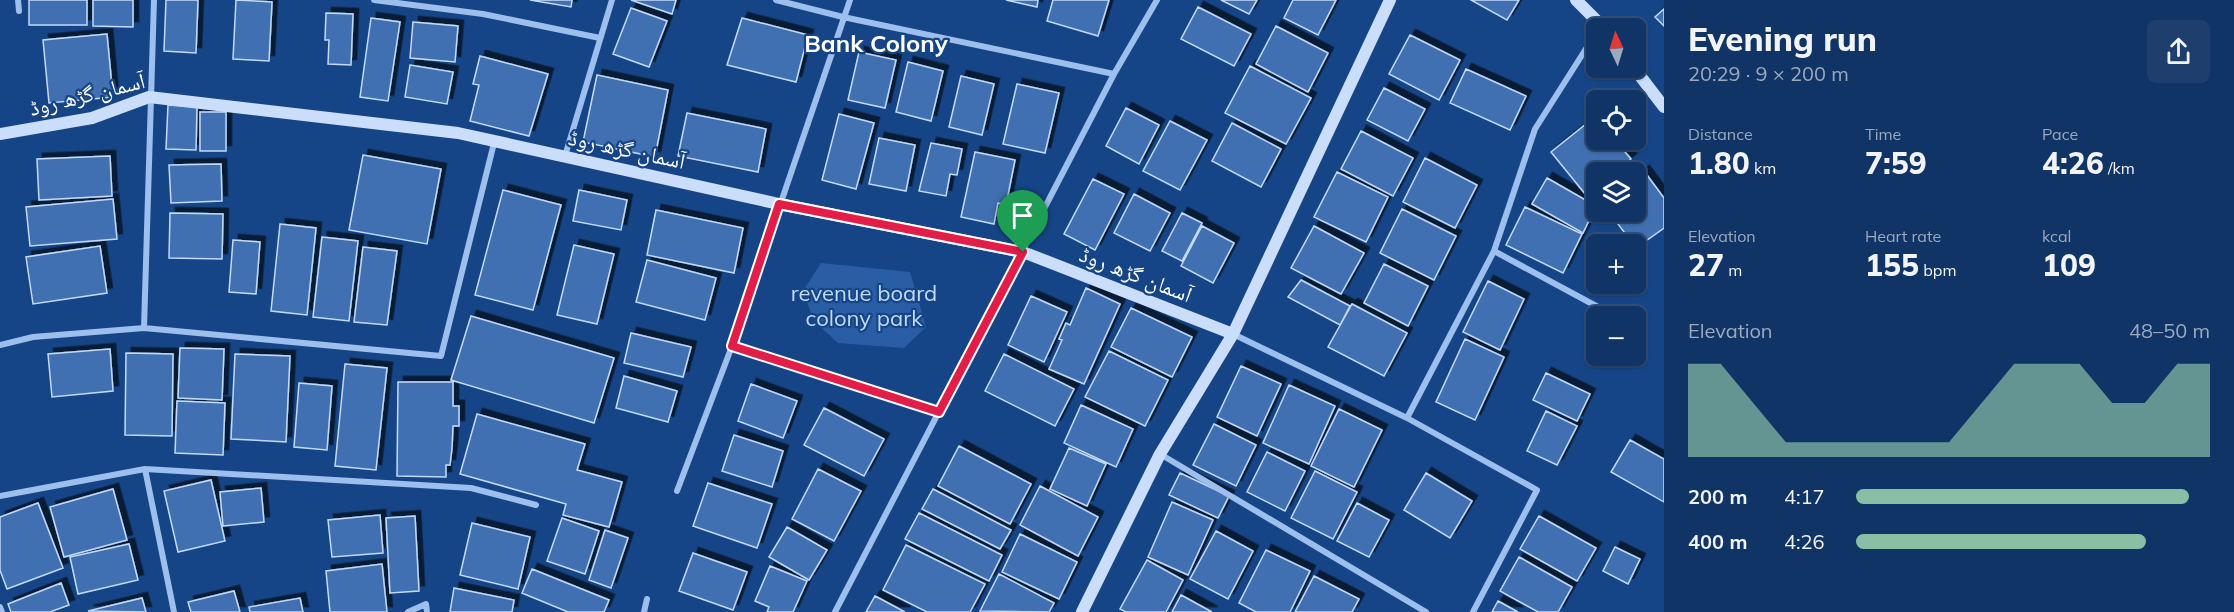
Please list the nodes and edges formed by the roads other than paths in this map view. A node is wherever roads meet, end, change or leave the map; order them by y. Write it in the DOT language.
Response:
graph roads {
  1 [pos="18,0"];
  2 [pos="154,0"];
  3 [pos="374,0"];
  4 [pos="612,0"];
  5 [pos="776,0"];
  6 [pos="850,0"];
  7 [pos="1156,0"];
  8 [pos="1390,0"];
  9 [pos="1576,0"];
  10 [pos="19,10"];
  11 [pos="843,17"];
  12 [pos="1591,18"];
  13 [pos="600,38"];
  14 [pos="1586,51"];
  15 [pos="1114,74"];
  16 [pos="1643,78"];
  17 [pos="149,97"];
  18 [pos="1662,100"];
  19 [pos="0,134"];
  20 [pos="494,143"];
  21 [pos="565,157"];
  22 [pos="779,204"];
  23 [pos="1494,251"];
  24 [pos="1023,252"];
  25 [pos="1596,306"];
  26 [pos="144,328"];
  27 [pos="1233,334"];
  28 [pos="0,345"];
  29 [pos="732,346"];
  30 [pos="939,412"];
  31 [pos="1407,418"];
  32 [pos="1160,454"];
  33 [pos="146,469"];
  34 [pos="677,491"];
  35 [pos="0,495"];
  36 [pos="536,506"];
  37 [pos="647,599"];
  38 [pos="0,608"];
  39 [pos="2,612"];
  40 [pos="174,612"];
  41 [pos="408,612"];
  42 [pos="428,612"];
  43 [pos="644,612"];
  44 [pos="835,612"];
  45 [pos="1082,612"];
  46 [pos="1426,612"];
  47 [pos="1473,612"];
  1 -- 10 [label="street"];
  2 -- 17 [label="street"];
  3 -- 13 [label="street"];
  4 -- 13 [label="street"];
  5 -- 11 [label="street"];
  6 -- 11 [label="street"];
  7 -- 15 [label="street"];
  8 -- 27 [label="street"];
  9 -- 12 [label="street"];
  11 -- 15 [label="street"];
  11 -- 22 [label="street"];
  13 -- 21 [label="street"];
  14 -- 23 [label="street"];
  15 -- 24 [label="street"];
  16 -- 18 [label="street"];
  17 -- 19 [label="street, آسمان گڑھ روڈ"];
  17 -- 20 [label="street, آسمان گڑھ روڈ"];
  17 -- 26 [label="street"];
  20 -- 21 [label="street, آسمان گڑھ روڈ"];
  20 -- 26 [label="street"];
  21 -- 22 [label="street, آسمان گڑھ روڈ"];
  22 -- 24 [label="street, آسمان گڑھ روڈ"];
  22 -- 29 [label="street"];
  23 -- 25 [label="street"];
  23 -- 31 [label="street"];
  24 -- 27 [label="street, آسمان گڑھ روڈ"];
  24 -- 30 [label="street"];
  26 -- 28 [label="street"];
  27 -- 31 [label="street"];
  27 -- 32 [label="street"];
  29 -- 30 [label="street"];
  29 -- 34 [label="street"];
  30 -- 44 [label="street"];
  31 -- 47 [label="street"];
  32 -- 45 [label="street"];
  32 -- 46 [label="street"];
  33 -- 35 [label="street"];
  33 -- 36 [label="street"];
  33 -- 40 [label="street"];
  37 -- 43 [label="street"];
  38 -- 39 [label="street"];
  41 -- 42 [label="street"];
}
